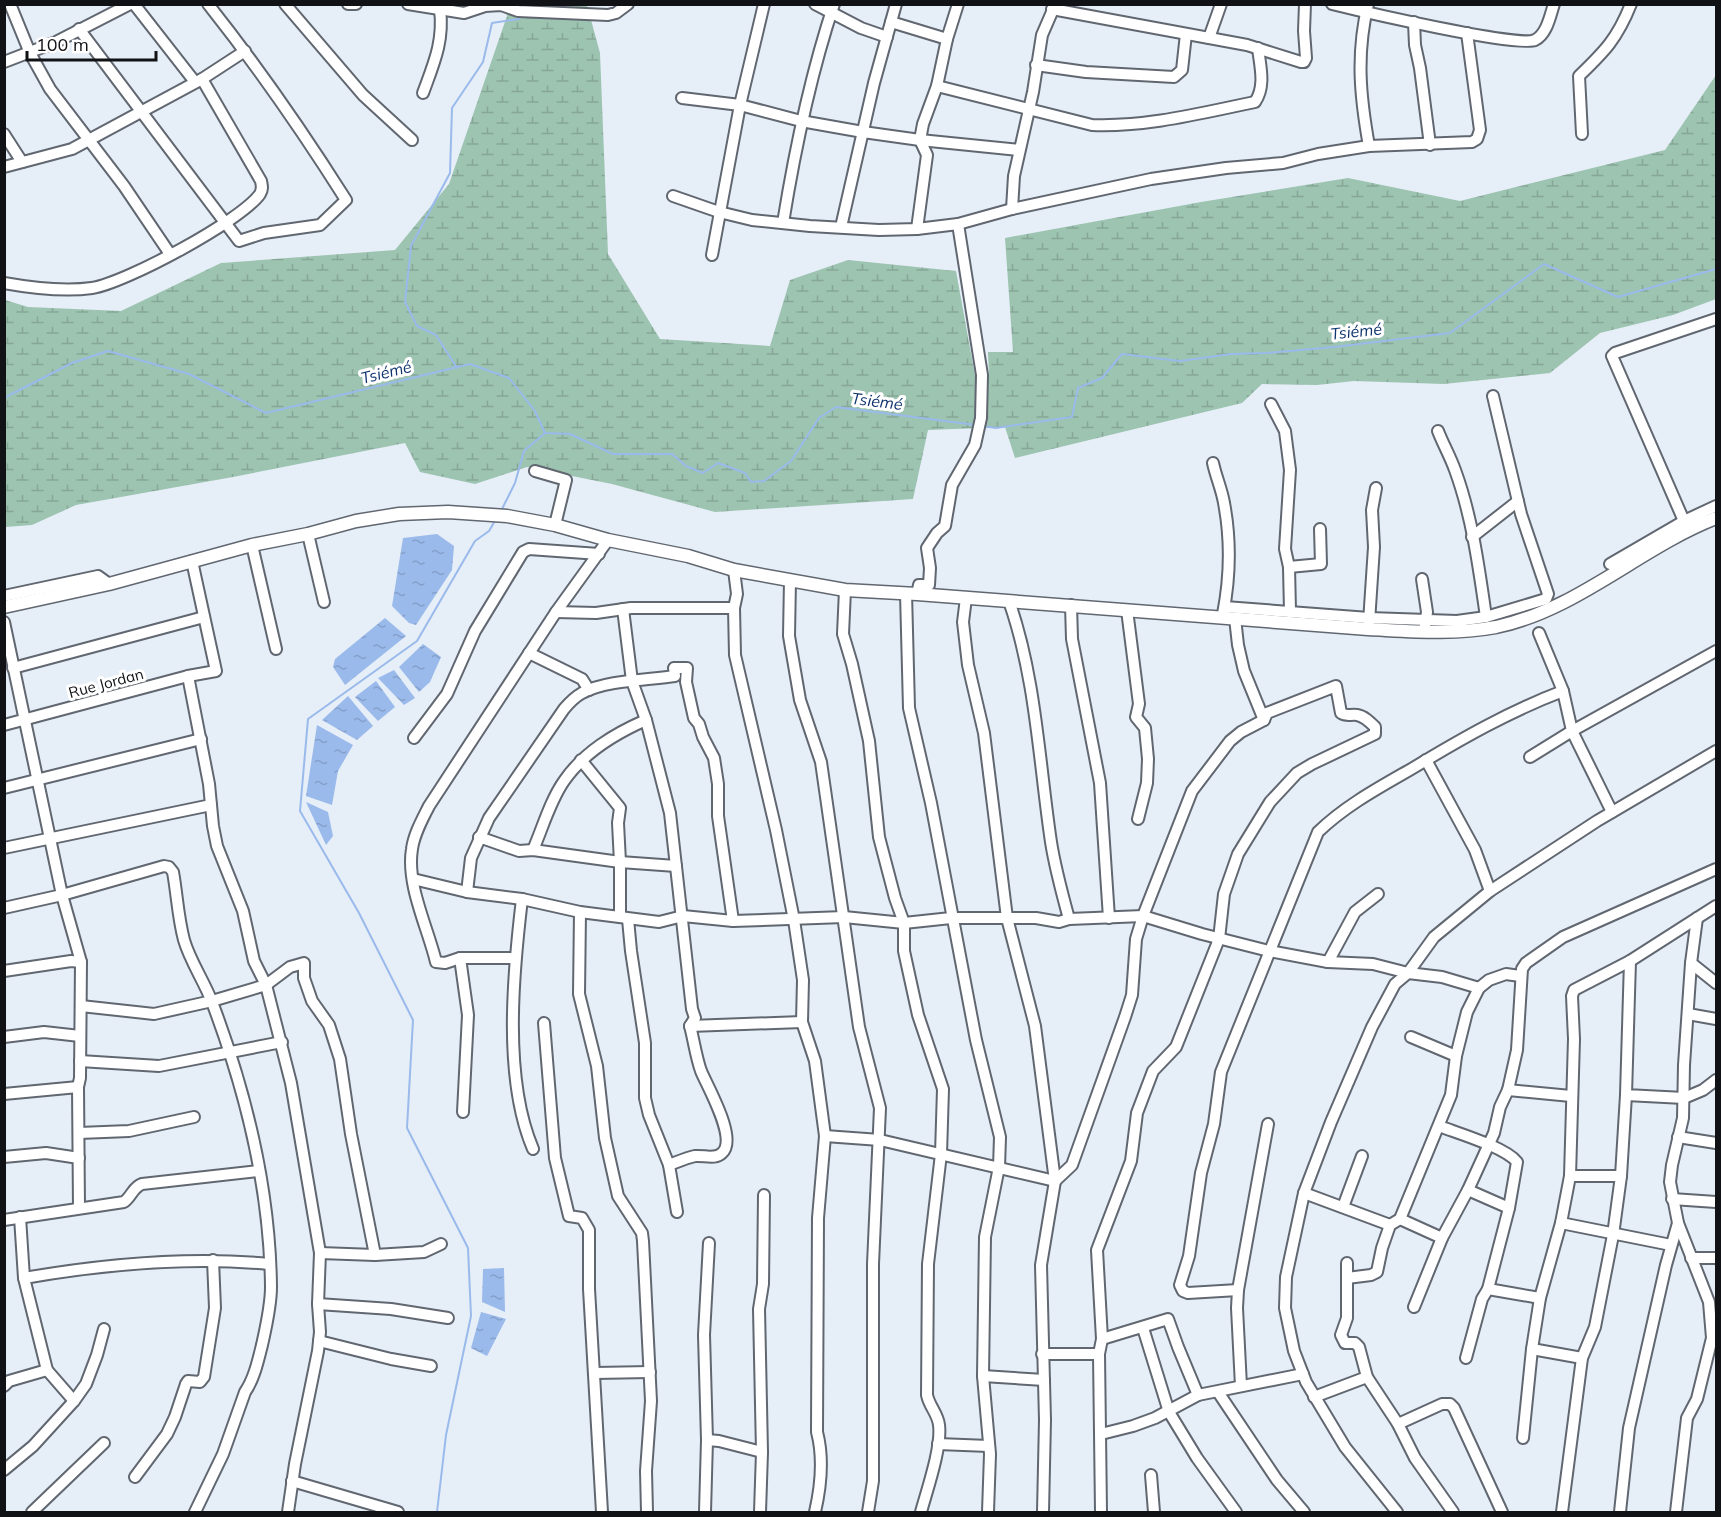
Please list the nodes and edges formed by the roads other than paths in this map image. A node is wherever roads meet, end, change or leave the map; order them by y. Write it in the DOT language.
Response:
graph roads {
  1 [pos="10,4"];
  2 [pos="208,4"];
  3 [pos="285,4"];
  4 [pos="348,4"];
  5 [pos="356,4"];
  6 [pos="408,4"];
  7 [pos="628,4"];
  8 [pos="765,4"];
  9 [pos="814,4"];
  10 [pos="896,4"];
  11 [pos="958,4"];
  12 [pos="1221,4"];
  13 [pos="1305,4"];
  14 [pos="1332,4"];
  15 [pos="1554,4"];
  16 [pos="1631,4"];
  17 [pos="126,5"];
  18 [pos="501,5"];
  19 [pos="1053,7"];
  20 [pos="832,8"];
  21 [pos="440,9"];
  22 [pos="1367,9"];
  23 [pos="891,22"];
  24 [pos="1414,22"];
  25 [pos="79,29"];
  26 [pos="1467,33"];
  27 [pos="1186,34"];
  28 [pos="887,37"];
  29 [pos="1209,38"];
  30 [pos="947,39"];
  31 [pos="1258,48"];
  32 [pos="245,51"];
  33 [pos="30,53"];
  34 [pos="4,63"];
  35 [pos="1036,65"];
  36 [pos="199,81"];
  37 [pos="938,86"];
  38 [pos="423,93"];
  39 [pos="682,98"];
  40 [pos="740,105"];
  41 [pos="1029,110"];
  42 [pos="141,113"];
  43 [pos="801,121"];
  44 [pos="863,132"];
  45 [pos="4,134"];
  46 [pos="1582,134"];
  47 [pos="89,140"];
  48 [pos="412,140"];
  49 [pos="920,140"];
  50 [pos="1430,145"];
  51 [pos="1368,146"];
  52 [pos="1019,150"];
  53 [pos="22,162"];
  54 [pos="4,167"];
  55 [pos="673,196"];
  56 [pos="1012,209"];
  57 [pos="720,212"];
  58 [pos="783,223"];
  59 [pos="225,224"];
  60 [pos="958,224"];
  61 [pos="841,227"];
  62 [pos="917,229"];
  63 [pos="170,254"];
  64 [pos="712,255"];
  65 [pos="4,283"];
  66 [pos="1716,320"];
  67 [pos="1493,396"];
  68 [pos="1270,404"];
  69 [pos="1438,431"];
  70 [pos="1213,463"];
  71 [pos="535,471"];
  72 [pos="1376,488"];
  73 [pos="1518,501"];
  74 [pos="1716,506"];
  75 [pos="1716,518"];
  76 [pos="1684,521"];
  77 [pos="555,525"];
  78 [pos="1320,529"];
  79 [pos="308,534"];
  80 [pos="1472,537"];
  81 [pos="608,540"];
  82 [pos="252,545"];
  83 [pos="599,554"];
  84 [pos="192,561"];
  85 [pos="1610,564"];
  86 [pos="1289,567"];
  87 [pos="734,570"];
  88 [pos="1422,579"];
  89 [pos="790,580"];
  90 [pos="109,584"];
  91 [pos="845,590"];
  92 [pos="912,594"];
  93 [pos="4,596"];
  94 [pos="966,598"];
  95 [pos="1010,601"];
  96 [pos="324,602"];
  97 [pos="1071,605"];
  98 [pos="4,607"];
  99 [pos="734,608"];
  100 [pos="623,609"];
  101 [pos="1127,610"];
  102 [pos="1290,611"];
  103 [pos="556,612"];
  104 [pos="1228,614"];
  105 [pos="204,617"];
  106 [pos="1486,617"];
  107 [pos="4,622"];
  108 [pos="1369,623"];
  109 [pos="1424,627"];
  110 [pos="1539,633"];
  111 [pos="276,650"];
  112 [pos="1716,651"];
  113 [pos="529,653"];
  114 [pos="13,668"];
  115 [pos="188,676"];
  116 [pos="632,681"];
  117 [pos="589,690"];
  118 [pos="1563,691"];
  119 [pos="26,719"];
  120 [pos="646,720"];
  121 [pos="1264,720"];
  122 [pos="4,725"];
  123 [pos="1572,731"];
  124 [pos="414,738"];
  125 [pos="201,739"];
  126 [pos="1716,750"];
  127 [pos="1530,757"];
  128 [pos="581,760"];
  129 [pos="1426,760"];
  130 [pos="39,779"];
  131 [pos="4,788"];
  132 [pos="211,805"];
  133 [pos="1612,813"];
  134 [pos="1138,819"];
  135 [pos="51,837"];
  136 [pos="479,837"];
  137 [pos="4,848"];
  138 [pos="533,850"];
  139 [pos="620,862"];
  140 [pos="676,866"];
  141 [pos="1716,869"];
  142 [pos="413,879"];
  143 [pos="1490,891"];
  144 [pos="467,892"];
  145 [pos="1378,894"];
  146 [pos="62,895"];
  147 [pos="522,899"];
  148 [pos="1716,906"];
  149 [pos="4,908"];
  150 [pos="580,912"];
  151 [pos="683,916"];
  152 [pos="1143,916"];
  153 [pos="844,917"];
  154 [pos="624,918"];
  155 [pos="951,918"];
  156 [pos="1007,918"];
  157 [pos="1109,918"];
  158 [pos="1697,918"];
  159 [pos="1069,919"];
  160 [pos="794,920"];
  161 [pos="733,921"];
  162 [pos="904,923"];
  163 [pos="1219,939"];
  164 [pos="1269,951"];
  165 [pos="460,958"];
  166 [pos="515,958"];
  167 [pos="1630,961"];
  168 [pos="81,962"];
  169 [pos="1328,962"];
  170 [pos="1691,963"];
  171 [pos="4,970"];
  172 [pos="1408,973"];
  173 [pos="1520,976"];
  174 [pos="1716,983"];
  175 [pos="266,985"];
  176 [pos="1479,988"];
  177 [pos="212,1001"];
  178 [pos="81,1006"];
  179 [pos="1688,1014"];
  180 [pos="1716,1019"];
  181 [pos="802,1022"];
  182 [pos="544,1023"];
  183 [pos="690,1026"];
  184 [pos="80,1036"];
  185 [pos="4,1037"];
  186 [pos="1411,1037"];
  187 [pos="282,1042"];
  188 [pos="228,1051"];
  189 [pos="1456,1056"];
  190 [pos="80,1061"];
  191 [pos="1716,1080"];
  192 [pos="78,1087"];
  193 [pos="1508,1089"];
  194 [pos="4,1094"];
  195 [pos="1626,1095"];
  196 [pos="1571,1096"];
  197 [pos="1684,1098"];
  198 [pos="463,1112"];
  199 [pos="194,1117"];
  200 [pos="1268,1124"];
  201 [pos="1439,1126"];
  202 [pos="80,1133"];
  203 [pos="825,1136"];
  204 [pos="1678,1137"];
  205 [pos="879,1140"];
  206 [pos="1716,1143"];
  207 [pos="1489,1145"];
  208 [pos="532,1149"];
  209 [pos="941,1154"];
  210 [pos="1362,1156"];
  211 [pos="4,1157"];
  212 [pos="79,1158"];
  213 [pos="669,1165"];
  214 [pos="999,1167"];
  215 [pos="258,1171"];
  216 [pos="1570,1176"];
  217 [pos="1621,1176"];
  218 [pos="1055,1181"];
  219 [pos="1468,1191"];
  220 [pos="1304,1193"];
  221 [pos="764,1195"];
  222 [pos="1672,1200"];
  223 [pos="1716,1202"];
  224 [pos="1343,1207"];
  225 [pos="79,1208"];
  226 [pos="1509,1208"];
  227 [pos="677,1212"];
  228 [pos="20,1217"];
  229 [pos="4,1220"];
  230 [pos="1395,1222"];
  231 [pos="1678,1222"];
  232 [pos="1561,1223"];
  233 [pos="1613,1235"];
  234 [pos="1442,1238"];
  235 [pos="709,1243"];
  236 [pos="441,1244"];
  237 [pos="1671,1245"];
  238 [pos="320,1253"];
  239 [pos="375,1255"];
  240 [pos="1691,1258"];
  241 [pos="1716,1258"];
  242 [pos="213,1260"];
  243 [pos="1347,1263"];
  244 [pos="268,1264"];
  245 [pos="24,1278"];
  246 [pos="1347,1278"];
  247 [pos="1488,1289"];
  248 [pos="1238,1290"];
  249 [pos="1540,1298"];
  250 [pos="318,1304"];
  251 [pos="1414,1307"];
  252 [pos="1714,1311"];
  253 [pos="448,1318"];
  254 [pos="1143,1328"];
  255 [pos="104,1329"];
  256 [pos="1102,1339"];
  257 [pos="319,1341"];
  258 [pos="1532,1349"];
  259 [pos="1042,1354"];
  260 [pos="1099,1354"];
  261 [pos="1466,1358"];
  262 [pos="1582,1358"];
  263 [pos="431,1366"];
  264 [pos="47,1370"];
  265 [pos="650,1372"];
  266 [pos="595,1373"];
  267 [pos="1303,1374"];
  268 [pos="983,1376"];
  269 [pos="1367,1377"];
  270 [pos="1044,1380"];
  271 [pos="4,1386"];
  272 [pos="1241,1386"];
  273 [pos="1218,1392"];
  274 [pos="1198,1395"];
  275 [pos="1314,1397"];
  276 [pos="74,1401"];
  277 [pos="1168,1412"];
  278 [pos="1398,1424"];
  279 [pos="1101,1434"];
  280 [pos="1523,1438"];
  281 [pos="707,1440"];
  282 [pos="104,1443"];
  283 [pos="938,1444"];
  284 [pos="989,1446"];
  285 [pos="762,1452"];
  286 [pos="4,1470"];
  287 [pos="1151,1474"];
  288 [pos="135,1477"];
  289 [pos="292,1481"];
  290 [pos="356,1500"];
  291 [pos="32,1512"];
  292 [pos="195,1512"];
  293 [pos="288,1512"];
  294 [pos="354,1512"];
  295 [pos="398,1512"];
  296 [pos="602,1512"];
  297 [pos="646,1512"];
  298 [pos="705,1512"];
  299 [pos="760,1512"];
  300 [pos="815,1512"];
  301 [pos="868,1512"];
  302 [pos="921,1512"];
  303 [pos="988,1512"];
  304 [pos="1043,1512"];
  305 [pos="1101,1512"];
  306 [pos="1154,1512"];
  307 [pos="1236,1512"];
  308 [pos="1304,1512"];
  309 [pos="1397,1512"];
  310 [pos="1454,1512"];
  311 [pos="1502,1512"];
  312 [pos="1562,1512"];
  313 [pos="1620,1512"];
  314 [pos="1676,1512"];
  1 -- 33 [label="street"];
  2 -- 32 [label="street"];
  3 -- 48 [label="street"];
  4 -- 5 [label="street"];
  6 -- 21 [label="street"];
  7 -- 18 [label="street"];
  8 -- 40 [label="street"];
  9 -- 20 [label="street"];
  10 -- 23 [label="street"];
  11 -- 30 [label="street"];
  12 -- 29 [label="street"];
  13 -- 31 [label="street"];
  14 -- 22 [label="street"];
  15 -- 26 [label="street"];
  16 -- 46 [label="street"];
  17 -- 25 [label="street"];
  17 -- 36 [label="street"];
  18 -- 21 [label="street"];
  19 -- 27 [label="street"];
  19 -- 35 [label="street"];
  20 -- 28 [label="street"];
  20 -- 43 [label="street"];
  21 -- 38 [label="street"];
  22 -- 24 [label="street"];
  22 -- 51 [label="street"];
  23 -- 28 [label="street"];
  23 -- 30 [label="street"];
  24 -- 26 [label="street"];
  24 -- 50 [label="street"];
  25 -- 33 [label="street"];
  25 -- 42 [label="street"];
  26 -- 50 [label="street"];
  27 -- 29 [label="street"];
  27 -- 35 [label="street"];
  28 -- 44 [label="street"];
  29 -- 31 [label="street"];
  30 -- 37 [label="street"];
  31 -- 41 [label="street"];
  32 -- 36 [label="street"];
  32 -- 59 [label="street"];
  33 -- 34 [label="street"];
  33 -- 47 [label="street"];
  35 -- 41 [label="street"];
  36 -- 42 [label="street"];
  36 -- 59 [label="street"];
  37 -- 41 [label="street"];
  37 -- 49 [label="street"];
  39 -- 40 [label="street"];
  40 -- 43 [label="street"];
  40 -- 57 [label="street"];
  41 -- 52 [label="street"];
  42 -- 47 [label="street"];
  42 -- 59 [label="street"];
  43 -- 44 [label="street"];
  43 -- 58 [label="street"];
  44 -- 49 [label="street"];
  44 -- 61 [label="street"];
  45 -- 53 [label="street"];
  47 -- 53 [label="street"];
  47 -- 63 [label="street"];
  49 -- 52 [label="street"];
  49 -- 62 [label="street"];
  50 -- 51 [label="street"];
  51 -- 56 [label="street"];
  52 -- 56 [label="street"];
  53 -- 54 [label="street"];
  55 -- 57 [label="street"];
  56 -- 60 [label="street"];
  57 -- 58 [label="street"];
  57 -- 64 [label="street"];
  58 -- 61 [label="street"];
  59 -- 63 [label="street"];
  60 -- 62 [label="street"];
  60 -- 92 [label="street"];
  61 -- 62 [label="street"];
  63 -- 65 [label="street"];
  66 -- 76 [label="street"];
  67 -- 73 [label="street"];
  68 -- 86 [label="street"];
  69 -- 80 [label="street"];
  70 -- 104 [label="street"];
  71 -- 77 [label="street"];
  72 -- 108 [label="street"];
  73 -- 80 [label="street"];
  73 -- 106 [label="street"];
  74 -- 76 [label="street"];
  75 -- 109 [label="main road"];
  76 -- 85 [label="street"];
  77 -- 79 [label="main road"];
  77 -- 81 [label="main road"];
  78 -- 86 [label="street"];
  79 -- 82 [label="main road"];
  79 -- 96 [label="street"];
  80 -- 106 [label="street"];
  81 -- 83 [label="street"];
  81 -- 87 [label="main road"];
  82 -- 84 [label="main road"];
  82 -- 111 [label="street"];
  83 -- 103 [label="street"];
  83 -- 124 [label="street"];
  84 -- 90 [label="main road"];
  84 -- 105 [label="street"];
  86 -- 102 [label="street"];
  87 -- 89 [label="main road"];
  87 -- 99 [label="street"];
  88 -- 109 [label="street"];
  89 -- 91 [label="main road"];
  89 -- 153 [label="street"];
  90 -- 93 [label="street"];
  90 -- 98 [label="main road"];
  91 -- 92 [label="main road"];
  91 -- 162 [label="street"];
  92 -- 94 [label="main road"];
  92 -- 155 [label="street"];
  94 -- 95 [label="main road"];
  94 -- 156 [label="street"];
  95 -- 97 [label="main road"];
  95 -- 159 [label="street"];
  97 -- 101 [label="main road"];
  97 -- 157 [label="street"];
  99 -- 100 [label="street"];
  99 -- 160 [label="street"];
  100 -- 103 [label="street"];
  100 -- 116 [label="street"];
  101 -- 104 [label="main road"];
  101 -- 134 [label="street"];
  102 -- 104 [label="street"];
  102 -- 108 [label="street"];
  103 -- 113 [label="street"];
  104 -- 108 [label="main road"];
  104 -- 121 [label="street"];
  105 -- 114 [label="street"];
  105 -- 115 [label="street, Rue Jordan"];
  106 -- 109 [label="street"];
  107 -- 114 [label="street"];
  108 -- 109 [label="main road"];
  110 -- 118 [label="street"];
  112 -- 123 [label="street"];
  113 -- 117 [label="street"];
  113 -- 142 [label="street"];
  114 -- 119 [label="street"];
  115 -- 119 [label="street, Rue Jordan"];
  115 -- 125 [label="street"];
  116 -- 117 [label="street"];
  116 -- 120 [label="street"];
  116 -- 161 [label="street"];
  117 -- 136 [label="street"];
  118 -- 123 [label="street"];
  118 -- 129 [label="street"];
  119 -- 122 [label="street, Rue Jordan"];
  119 -- 130 [label="street"];
  120 -- 128 [label="street"];
  120 -- 140 [label="street"];
  121 -- 152 [label="street"];
  121 -- 163 [label="street"];
  123 -- 127 [label="street"];
  123 -- 133 [label="street"];
  125 -- 130 [label="street"];
  125 -- 132 [label="street"];
  126 -- 133 [label="street"];
  128 -- 138 [label="street"];
  128 -- 139 [label="street"];
  129 -- 143 [label="street"];
  129 -- 164 [label="street"];
  130 -- 131 [label="street"];
  130 -- 135 [label="street"];
  132 -- 135 [label="street"];
  132 -- 175 [label="street"];
  133 -- 143 [label="street"];
  135 -- 137 [label="street"];
  135 -- 146 [label="street"];
  136 -- 138 [label="street"];
  136 -- 144 [label="street"];
  138 -- 139 [label="street"];
  139 -- 140 [label="street"];
  139 -- 154 [label="street"];
  140 -- 151 [label="street"];
  141 -- 173 [label="street"];
  142 -- 144 [label="street"];
  142 -- 165 [label="street"];
  143 -- 172 [label="street"];
  144 -- 147 [label="street"];
  145 -- 169 [label="street"];
  146 -- 149 [label="street"];
  146 -- 168 [label="street"];
  146 -- 177 [label="street"];
  147 -- 150 [label="street"];
  147 -- 166 [label="street"];
  148 -- 158 [label="street"];
  150 -- 154 [label="street"];
  150 -- 265 [label="street"];
  151 -- 154 [label="street"];
  151 -- 161 [label="street"];
  151 -- 183 [label="street"];
  152 -- 157 [label="street"];
  152 -- 163 [label="street"];
  152 -- 218 [label="street"];
  153 -- 160 [label="street"];
  153 -- 162 [label="street"];
  153 -- 205 [label="street"];
  154 -- 213 [label="street"];
  155 -- 156 [label="street"];
  155 -- 162 [label="street"];
  155 -- 214 [label="street"];
  156 -- 159 [label="street"];
  156 -- 218 [label="street"];
  157 -- 159 [label="street"];
  158 -- 167 [label="street"];
  158 -- 170 [label="street"];
  160 -- 161 [label="street"];
  160 -- 181 [label="street"];
  162 -- 209 [label="street"];
  163 -- 164 [label="street"];
  163 -- 256 [label="street"];
  164 -- 169 [label="street"];
  164 -- 248 [label="street"];
  165 -- 166 [label="street"];
  165 -- 198 [label="street"];
  166 -- 208 [label="street"];
  167 -- 195 [label="street"];
  167 -- 196 [label="street"];
  168 -- 171 [label="street"];
  168 -- 178 [label="street"];
  169 -- 172 [label="street"];
  170 -- 174 [label="street"];
  170 -- 179 [label="street"];
  172 -- 176 [label="street"];
  172 -- 220 [label="street"];
  173 -- 176 [label="street"];
  173 -- 193 [label="street"];
  175 -- 177 [label="street"];
  175 -- 187 [label="street"];
  175 -- 239 [label="street"];
  176 -- 189 [label="street"];
  177 -- 178 [label="street"];
  177 -- 188 [label="street"];
  178 -- 184 [label="street"];
  179 -- 180 [label="street"];
  179 -- 197 [label="street"];
  181 -- 183 [label="street"];
  181 -- 203 [label="street"];
  182 -- 266 [label="street"];
  183 -- 213 [label="street"];
  184 -- 185 [label="street"];
  184 -- 190 [label="street"];
  186 -- 189 [label="street"];
  187 -- 188 [label="street"];
  187 -- 238 [label="street"];
  188 -- 190 [label="street"];
  188 -- 215 [label="street"];
  189 -- 201 [label="street"];
  190 -- 192 [label="street"];
  191 -- 197 [label="street"];
  192 -- 194 [label="street"];
  192 -- 202 [label="street"];
  193 -- 196 [label="street"];
  193 -- 207 [label="street"];
  195 -- 197 [label="street"];
  195 -- 217 [label="street"];
  196 -- 216 [label="street"];
  197 -- 204 [label="street"];
  199 -- 202 [label="street"];
  200 -- 248 [label="street"];
  201 -- 207 [label="street"];
  201 -- 230 [label="street"];
  202 -- 212 [label="street"];
  203 -- 205 [label="street"];
  203 -- 300 [label="street"];
  204 -- 206 [label="street"];
  204 -- 222 [label="street"];
  205 -- 209 [label="street"];
  205 -- 301 [label="street"];
  207 -- 219 [label="street"];
  207 -- 226 [label="street"];
  209 -- 214 [label="street"];
  209 -- 283 [label="street"];
  210 -- 224 [label="street"];
  211 -- 212 [label="street"];
  212 -- 225 [label="street"];
  213 -- 227 [label="street"];
  214 -- 218 [label="street"];
  214 -- 268 [label="street"];
  215 -- 225 [label="street"];
  215 -- 244 [label="street"];
  216 -- 217 [label="street"];
  216 -- 232 [label="street"];
  217 -- 233 [label="street"];
  218 -- 259 [label="street"];
  219 -- 226 [label="street"];
  219 -- 234 [label="street"];
  220 -- 224 [label="street"];
  220 -- 267 [label="street"];
  221 -- 285 [label="street"];
  222 -- 223 [label="street"];
  222 -- 231 [label="street"];
  224 -- 230 [label="street"];
  225 -- 228 [label="street"];
  226 -- 247 [label="street"];
  228 -- 229 [label="street"];
  228 -- 245 [label="street"];
  230 -- 234 [label="street"];
  230 -- 246 [label="street"];
  231 -- 237 [label="street"];
  231 -- 240 [label="street"];
  232 -- 233 [label="street"];
  232 -- 249 [label="street"];
  233 -- 237 [label="street"];
  233 -- 262 [label="street"];
  234 -- 251 [label="street"];
  235 -- 281 [label="street"];
  236 -- 239 [label="street"];
  237 -- 313 [label="street"];
  238 -- 239 [label="street"];
  238 -- 250 [label="street"];
  240 -- 241 [label="street"];
  240 -- 252 [label="street"];
  242 -- 244 [label="street"];
  242 -- 245 [label="street"];
  242 -- 288 [label="street"];
  243 -- 246 [label="street"];
  244 -- 292 [label="street"];
  245 -- 264 [label="street"];
  246 -- 269 [label="street"];
  247 -- 249 [label="street"];
  247 -- 261 [label="street"];
  248 -- 272 [label="street"];
  249 -- 258 [label="street"];
  250 -- 253 [label="street"];
  250 -- 257 [label="street"];
  252 -- 314 [label="street"];
  254 -- 256 [label="street"];
  254 -- 274 [label="street"];
  254 -- 277 [label="street"];
  255 -- 276 [label="street"];
  256 -- 260 [label="street"];
  257 -- 263 [label="street"];
  257 -- 289 [label="street"];
  258 -- 262 [label="street"];
  258 -- 280 [label="street"];
  259 -- 260 [label="street"];
  259 -- 270 [label="street"];
  260 -- 279 [label="street"];
  262 -- 312 [label="street"];
  264 -- 271 [label="street"];
  264 -- 276 [label="street"];
  265 -- 266 [label="street"];
  265 -- 297 [label="street"];
  266 -- 296 [label="street"];
  267 -- 272 [label="street"];
  267 -- 275 [label="street"];
  268 -- 270 [label="street"];
  268 -- 284 [label="street"];
  269 -- 275 [label="street"];
  269 -- 278 [label="street"];
  270 -- 304 [label="street"];
  272 -- 273 [label="street"];
  273 -- 274 [label="street"];
  273 -- 308 [label="street"];
  274 -- 277 [label="street"];
  275 -- 309 [label="street"];
  276 -- 286 [label="street"];
  277 -- 279 [label="street"];
  277 -- 307 [label="street"];
  278 -- 310 [label="street"];
  278 -- 311 [label="street"];
  279 -- 305 [label="street"];
  281 -- 285 [label="street"];
  281 -- 298 [label="street"];
  282 -- 291 [label="street"];
  283 -- 284 [label="street"];
  283 -- 302 [label="street"];
  284 -- 303 [label="street"];
  285 -- 299 [label="street"];
  287 -- 306 [label="street"];
  289 -- 290 [label="street"];
  289 -- 293 [label="street"];
  290 -- 294 [label="street"];
  290 -- 295 [label="street"];
}
